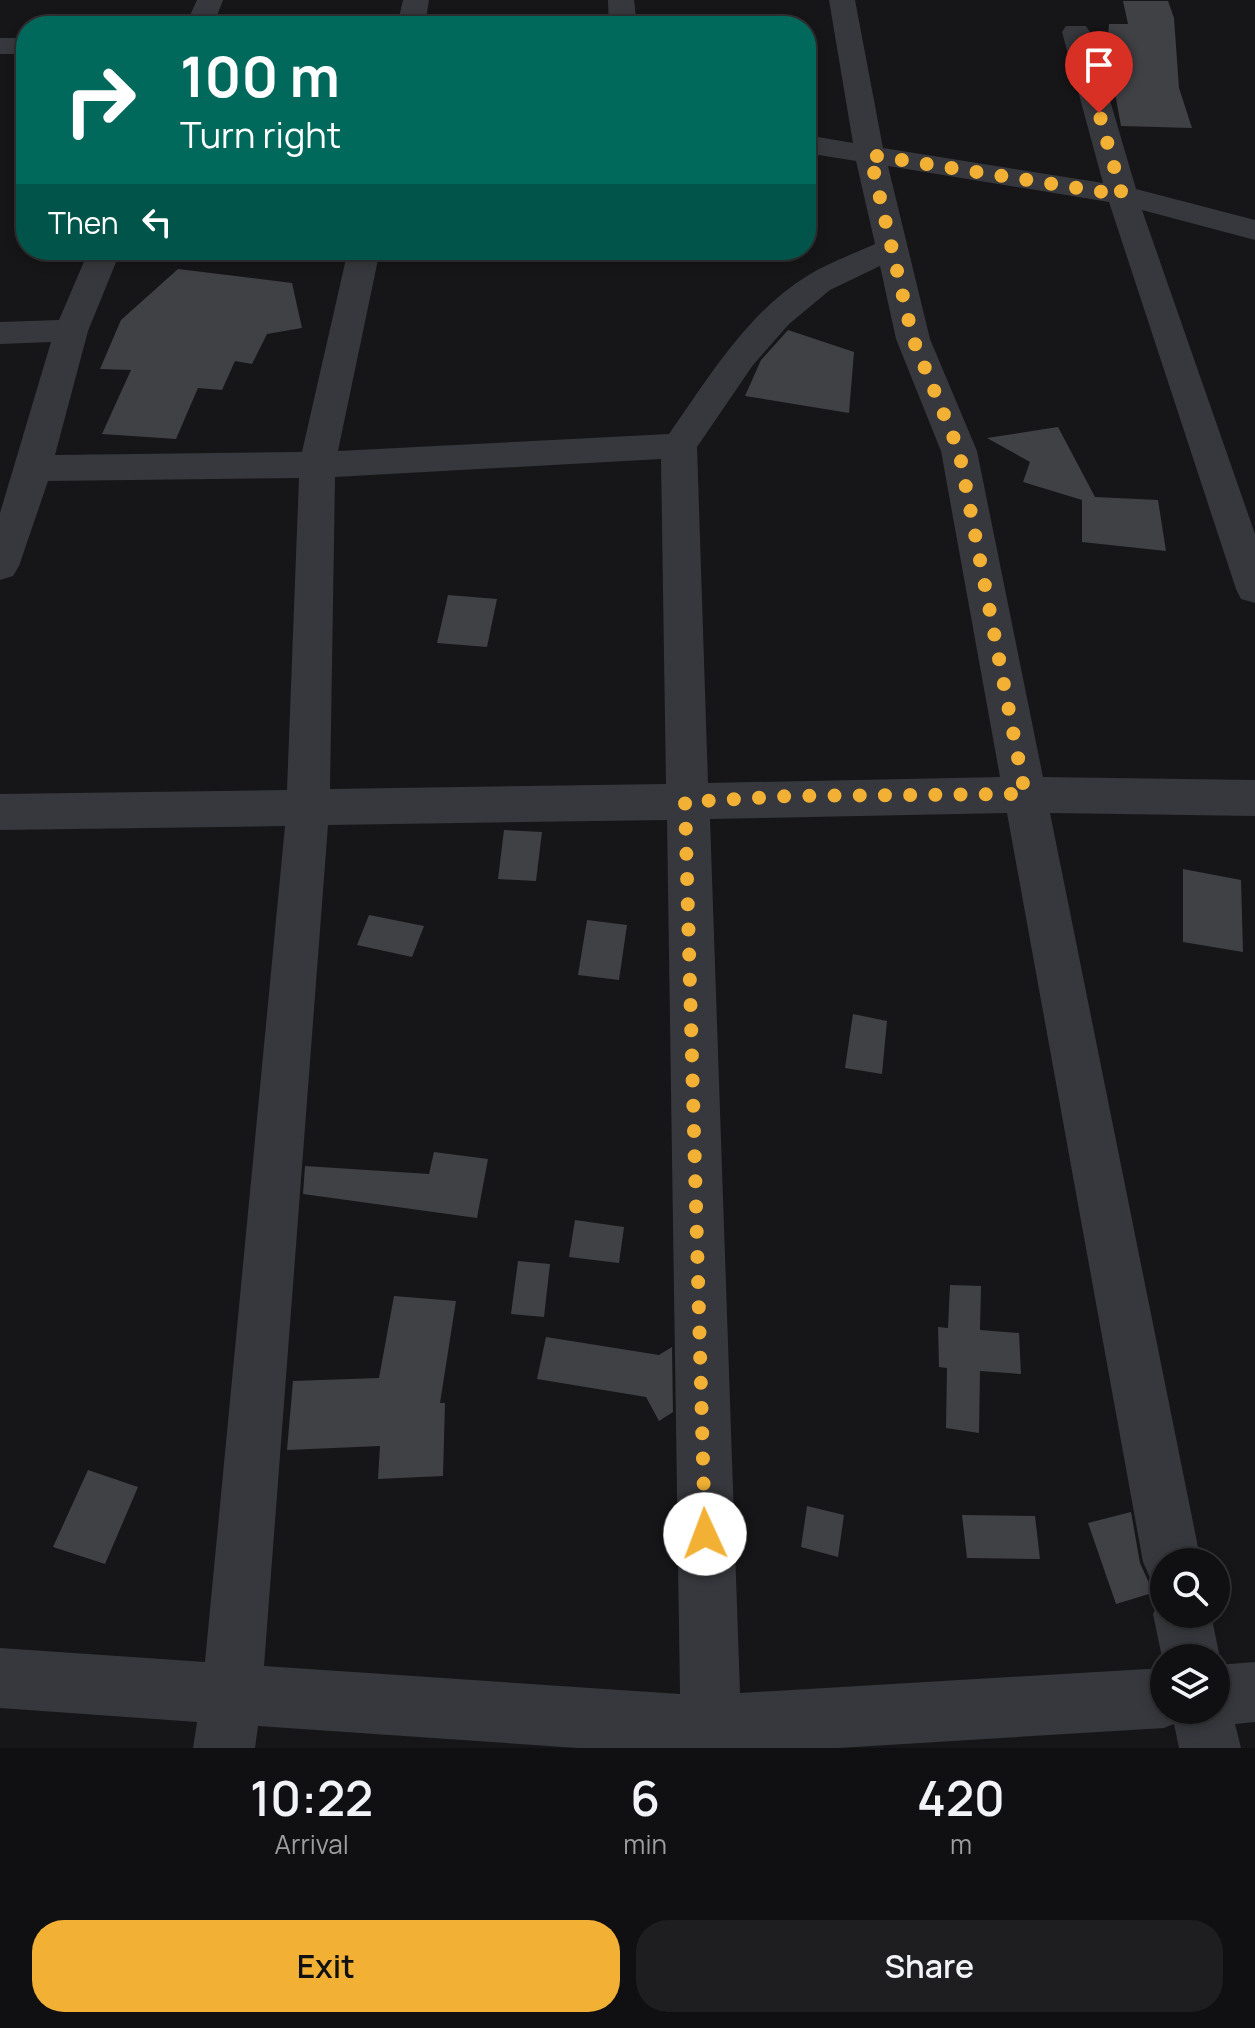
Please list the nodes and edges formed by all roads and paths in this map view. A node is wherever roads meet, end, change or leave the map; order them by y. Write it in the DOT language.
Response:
graph roads {
  1 [pos="842,0"];
  2 [pos="1076,32"];
  3 [pos="816,146"];
  4 [pos="870,155"];
  5 [pos="1122,195"];
  6 [pos="1255,230"];
  7 [pos="892,248"];
  8 [pos="101,260"];
  9 [pos="362,260"];
  10 [pos="71,331"];
  11 [pos="0,333"];
  12 [pos="679,446"];
  13 [pos="317,465"];
  14 [pos="34,468"];
  15 [pos="0,566"];
  16 [pos="1255,589"];
  17 [pos="1025,794"];
  18 [pos="1255,798"];
  19 [pos="685,802"];
  20 [pos="308,808"];
  21 [pos="0,812"];
  22 [pos="1169,1548"];
  23 [pos="0,1678"];
  24 [pos="1255,1692"];
  25 [pos="1230,1694"];
  26 [pos="1150,1699"];
  27 [pos="228,1721"];
  28 [pos="1204,1724"];
  29 [pos="711,1736"];
  30 [pos="1210,1748"];
  1 -- 4 [label="street"];
  2 -- 5 [label="street"];
  3 -- 4 [label="street"];
  4 -- 5 [label="street"];
  4 -- 7 [label="street"];
  5 -- 6 [label="street"];
  5 -- 16 [label="street"];
  7 -- 12 [label="street"];
  7 -- 17 [label="street"];
  8 -- 10 [label="street"];
  9 -- 13 [label="street"];
  10 -- 11 [label="street"];
  10 -- 14 [label="street"];
  12 -- 13 [label="street"];
  12 -- 19 [label="street"];
  13 -- 14 [label="street"];
  13 -- 20 [label="street"];
  14 -- 15 [label="street"];
  17 -- 18 [label="street"];
  17 -- 19 [label="street"];
  17 -- 22 [label="street"];
  19 -- 20 [label="street"];
  19 -- 29 [label="street"];
  20 -- 21 [label="street"];
  20 -- 27 [label="street"];
  23 -- 27 [label="street"];
  24 -- 25 [label="street"];
  26 -- 29 [label="street"];
  27 -- 29 [label="street"];
  28 -- 30 [label="street"];
}
